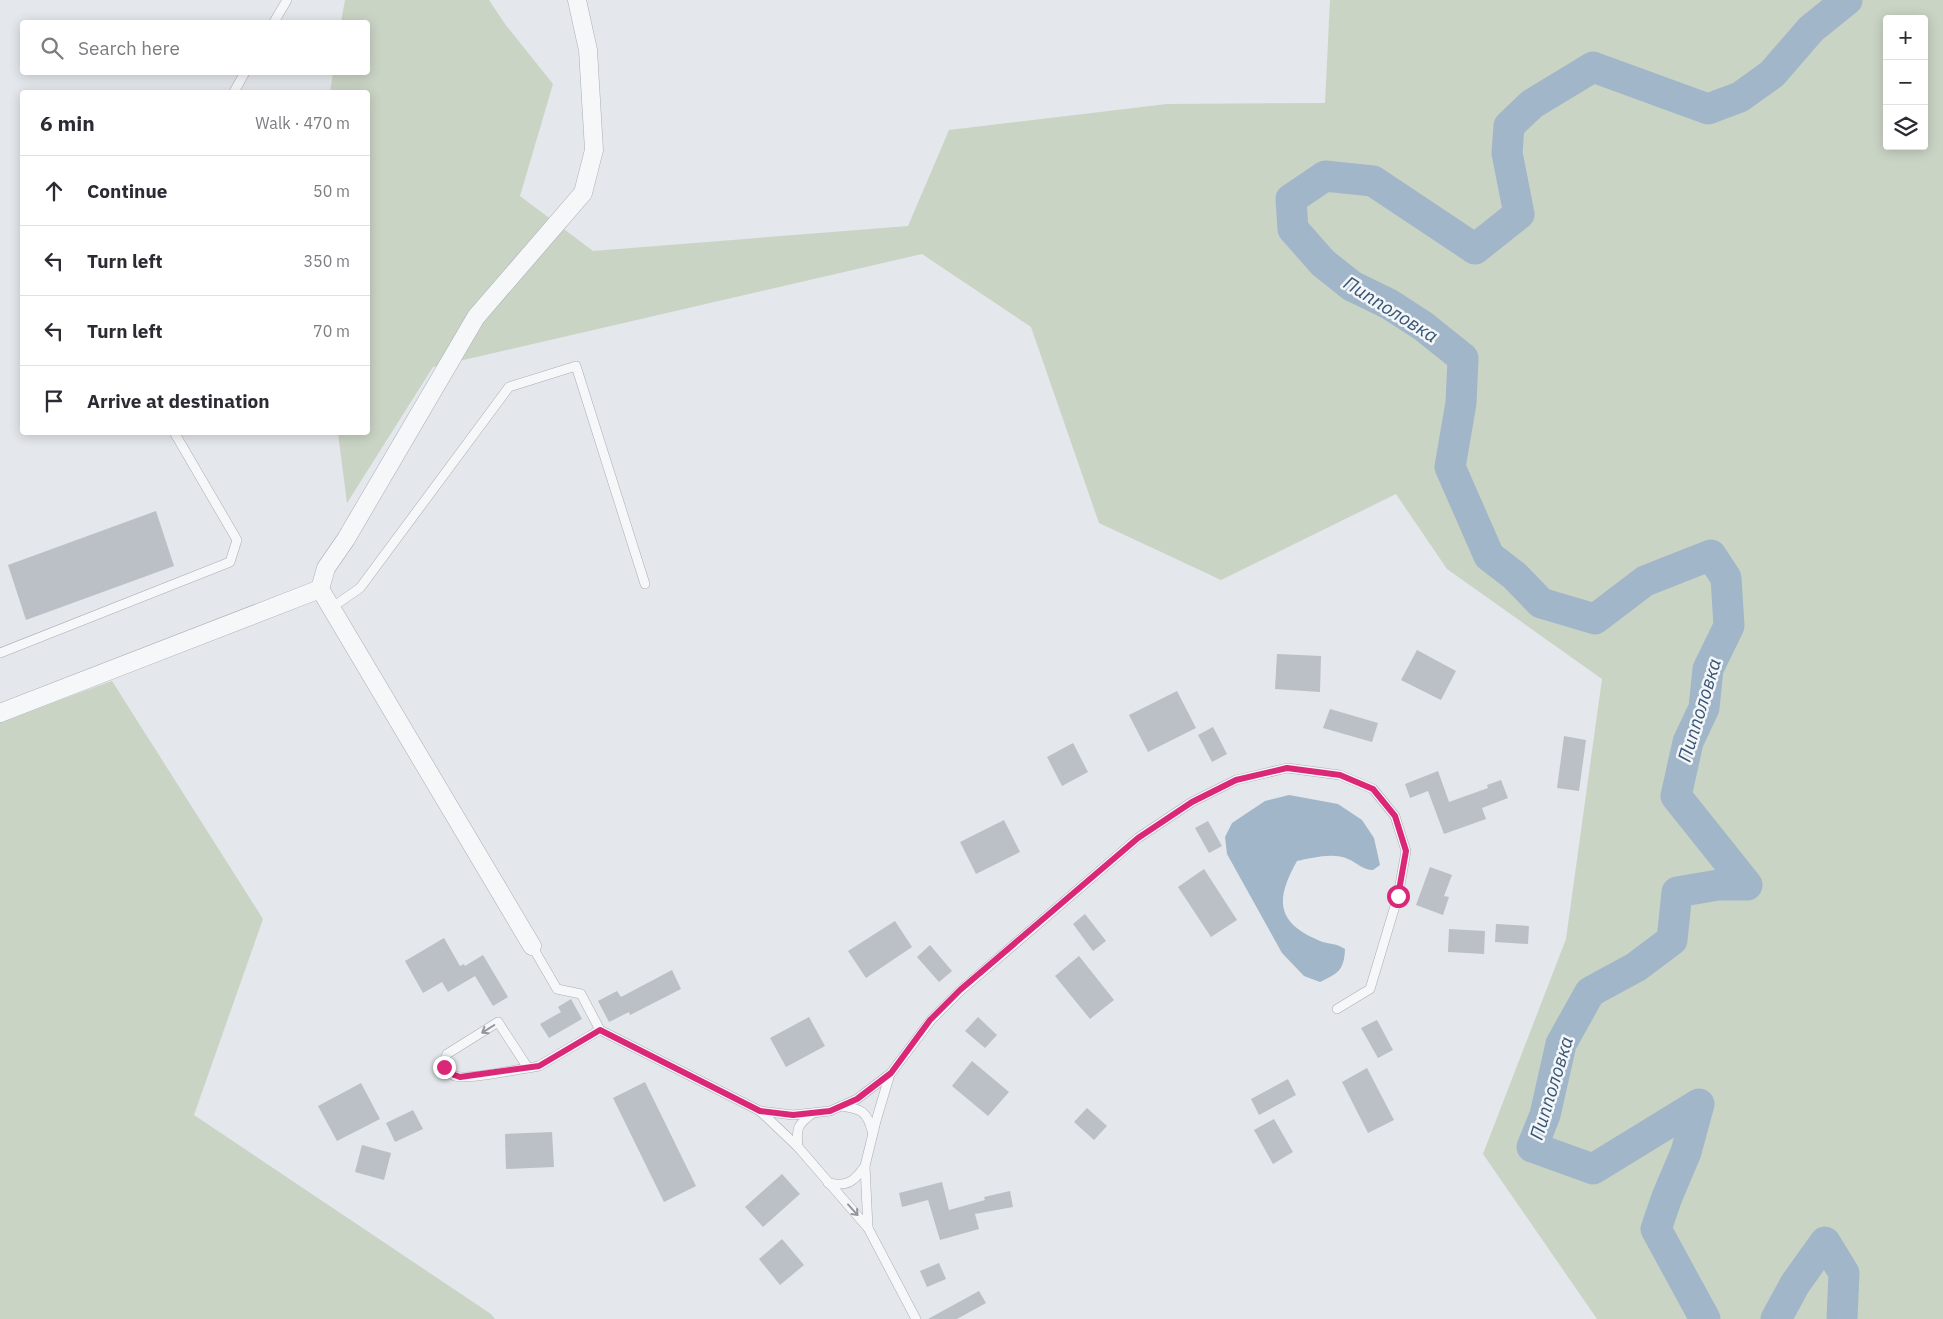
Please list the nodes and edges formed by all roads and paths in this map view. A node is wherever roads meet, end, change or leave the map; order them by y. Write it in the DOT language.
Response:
graph roads {
  1 [pos="287,0"];
  2 [pos="577,0"];
  3 [pos="275,20"];
  4 [pos="243,75"];
  5 [pos="235,90"];
  6 [pos="176,435"];
  7 [pos="645,584"];
  8 [pos="320,589"];
  9 [pos="331,608"];
  10 [pos="0,653"];
  11 [pos="0,713"];
  12 [pos="532,946"];
  13 [pos="1336,1009"];
  14 [pos="600,1030"];
  15 [pos="528,1068"];
  16 [pos="891,1073"];
  17 [pos="842,1106"];
  18 [pos="760,1111"];
  19 [pos="813,1113"];
  20 [pos="873,1133"];
  21 [pos="798,1148"];
  22 [pos="865,1166"];
  23 [pos="828,1182"];
  24 [pos="868,1228"];
  25 [pos="916,1319"];
  1 -- 3 [label="lane"];
  2 -- 8 [label="street"];
  4 -- 5 [label="lane"];
  6 -- 10 [label="lane"];
  7 -- 9 [label="lane"];
  8 -- 9 [label="street"];
  8 -- 11 [label="street"];
  9 -- 12 [label="street"];
  12 -- 14 [label="lane"];
  13 -- 16 [label="lane"];
  14 -- 15 [label="lane"];
  14 -- 18 [label="lane"];
  15 -- 15 [label="lane, one-way"];
  16 -- 17 [label="lane"];
  16 -- 20 [label="lane"];
  17 -- 19 [label="lane"];
  17 -- 20 [label="lane"];
  18 -- 19 [label="lane"];
  18 -- 21 [label="lane"];
  19 -- 21 [label="lane"];
  20 -- 22 [label="lane"];
  21 -- 23 [label="lane"];
  22 -- 23 [label="lane"];
  22 -- 24 [label="lane"];
  23 -- 24 [label="lane, one-way"];
  24 -- 25 [label="lane"];
}
